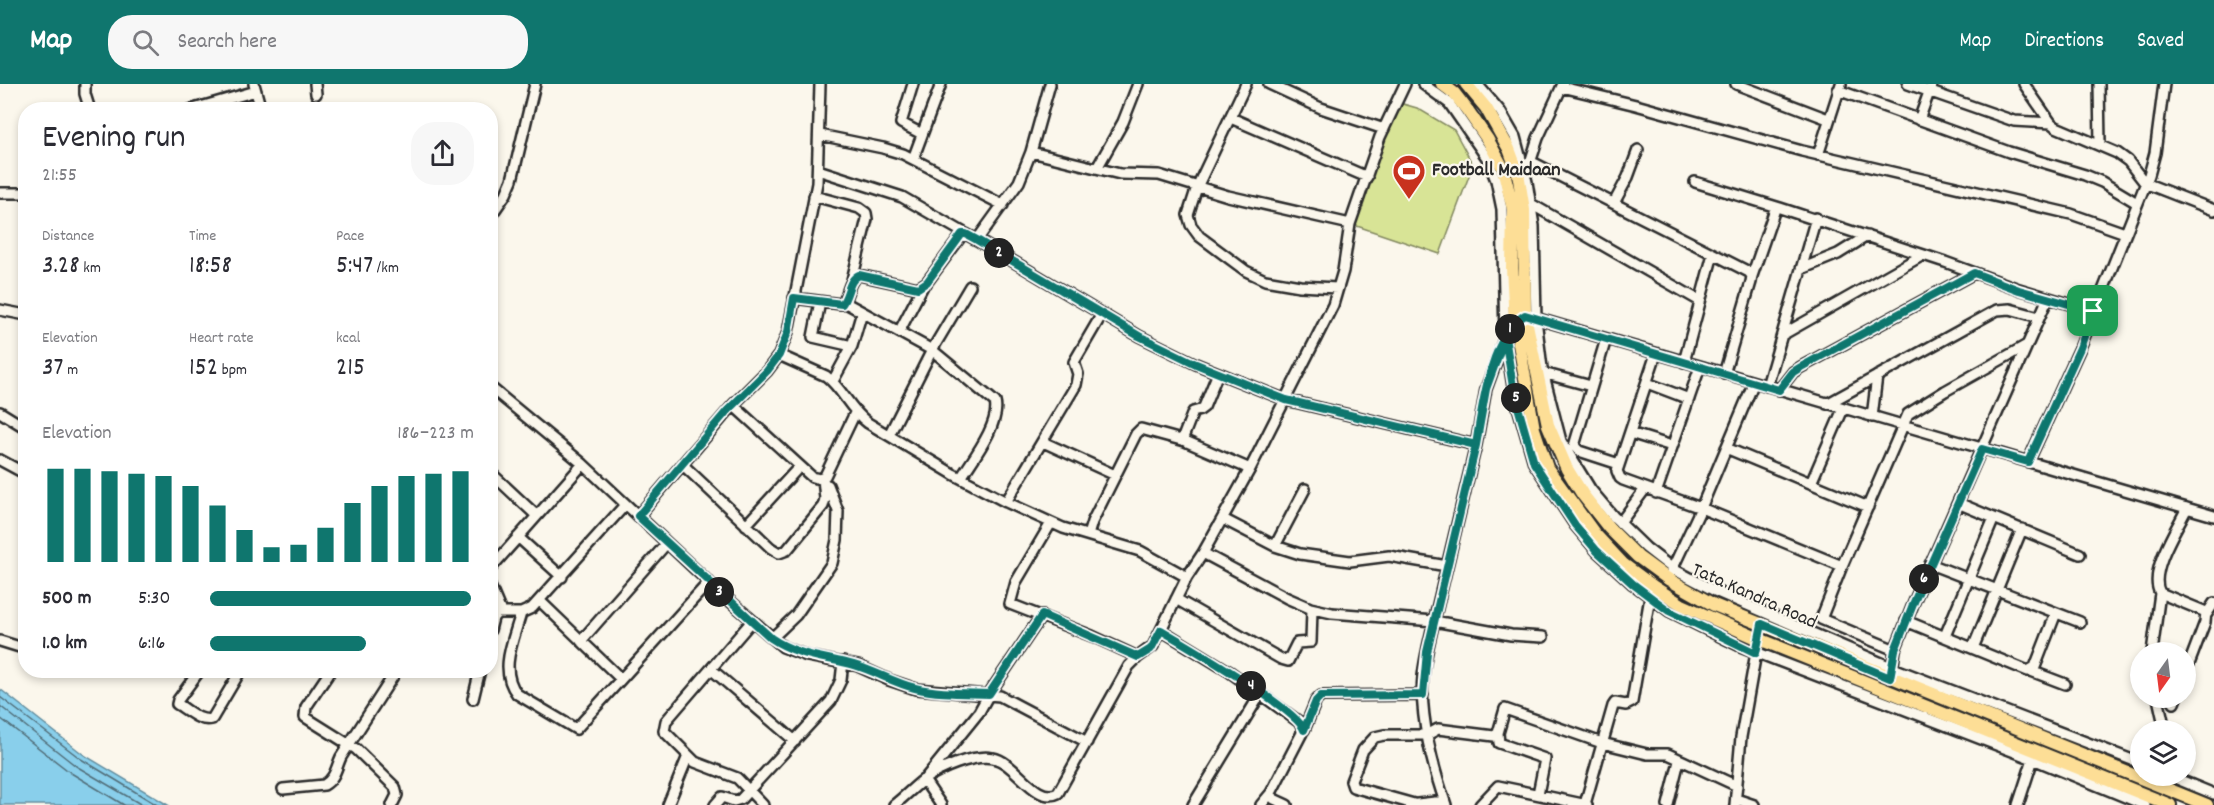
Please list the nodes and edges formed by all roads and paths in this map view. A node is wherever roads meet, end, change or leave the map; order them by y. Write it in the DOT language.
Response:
graph roads {
  1 [pos="85,84"];
  2 [pos="535,84"];
  3 [pos="820,84"];
  4 [pos="913,84"];
  5 [pos="941,84"];
  6 [pos="1138,84"];
  7 [pos="1246,84"];
  8 [pos="1269,84"];
  9 [pos="1405,84"];
  10 [pos="1423,84"];
  11 [pos="1442,84"];
  12 [pos="1466,84"];
  13 [pos="1477,84"];
  14 [pos="1736,84"];
  15 [pos="1908,84"];
  16 [pos="2024,84"];
  17 [pos="2098,84"];
  18 [pos="2164,84"];
  19 [pos="1047,85"];
  20 [pos="1562,86"];
  21 [pos="255,87"];
  22 [pos="1840,87"];
  23 [pos="1931,88"];
  24 [pos="88,102"];
  25 [pos="213,102"];
  26 [pos="259,102"];
  27 [pos="1231,118"];
  28 [pos="1828,119"];
  29 [pos="1919,120"];
  30 [pos="2051,123"];
  31 [pos="1384,129"];
  32 [pos="820,135"];
  33 [pos="922,135"];
  34 [pos="2100,145"];
  35 [pos="1638,150"];
  36 [pos="1031,152"];
  37 [pos="1818,155"];
  38 [pos="913,159"];
  39 [pos="1530,161"];
  40 [pos="1097,168"];
  41 [pos="819,170"];
  42 [pos="1366,177"];
  43 [pos="1527,182"];
  44 [pos="1695,182"];
  45 [pos="2145,183"];
  46 [pos="1197,187"];
  47 [pos="0,193"];
  48 [pos="18,193"];
  49 [pos="814,196"];
  50 [pos="1614,203"];
  51 [pos="2137,203"];
  52 [pos="1002,205"];
  53 [pos="498,206"];
  54 [pos="1527,207"];
  55 [pos="1780,207"];
  56 [pos="2213,208"];
  57 [pos="1816,218"];
  58 [pos="1350,224"];
  59 [pos="2125,233"];
  60 [pos="966,234"];
  61 [pos="1867,236"];
  62 [pos="977,240"];
  63 [pos="1713,254"];
  64 [pos="1923,255"];
  65 [pos="1801,269"];
  66 [pos="1974,273"];
  67 [pos="1752,276"];
  68 [pos="852,280"];
  69 [pos="923,286"];
  70 [pos="970,286"];
  71 [pos="1337,288"];
  72 [pos="794,298"];
  73 [pos="2048,298"];
  74 [pos="1700,301"];
  75 [pos="820,302"];
  76 [pos="844,302"];
  77 [pos="0,310"];
  78 [pos="2093,311"];
  79 [pos="862,312"];
  80 [pos="18,313"];
  81 [pos="1102,314"];
  82 [pos="2039,317"];
  83 [pos="1525,318"];
  84 [pos="899,332"];
  85 [pos="1782,335"];
  86 [pos="1505,337"];
  87 [pos="1606,339"];
  88 [pos="2027,345"];
  89 [pos="852,346"];
  90 [pos="932,350"];
  91 [pos="1656,354"];
  92 [pos="779,355"];
  93 [pos="1684,362"];
  94 [pos="1700,367"];
  95 [pos="1218,373"];
  96 [pos="1543,373"];
  97 [pos="1724,374"];
  98 [pos="1877,376"];
  99 [pos="832,381"];
  100 [pos="1754,382"];
  101 [pos="1647,383"];
  102 [pos="1591,386"];
  103 [pos="1767,386"];
  104 [pos="1779,390"];
  105 [pos="498,394"];
  106 [pos="1689,399"];
  107 [pos="1286,400"];
  108 [pos="1827,404"];
  109 [pos="732,405"];
  110 [pos="1843,409"];
  111 [pos="0,412"];
  112 [pos="855,413"];
  113 [pos="1872,417"];
  114 [pos="18,423"];
  115 [pos="1903,426"];
  116 [pos="1630,433"];
  117 [pos="889,435"];
  118 [pos="1182,440"];
  119 [pos="1042,442"];
  120 [pos="1476,445"];
  121 [pos="1672,446"];
  122 [pos="1726,448"];
  123 [pos="1982,449"];
  124 [pos="0,460"];
  125 [pos="2028,462"];
  126 [pos="583,464"];
  127 [pos="682,464"];
  128 [pos="1619,464"];
  129 [pos="800,466"];
  130 [pos="18,470"];
  131 [pos="1250,470"];
  132 [pos="1115,475"];
  133 [pos="824,477"];
  134 [pos="961,478"];
  135 [pos="498,483"];
  136 [pos="1811,483"];
  137 [pos="1305,489"];
  138 [pos="1645,489"];
  139 [pos="1586,492"];
  140 [pos="1656,493"];
  141 [pos="1006,502"];
  142 [pos="1958,503"];
  143 [pos="625,505"];
  144 [pos="1868,507"];
  145 [pos="1701,508"];
  146 [pos="2187,508"];
  147 [pos="537,516"];
  148 [pos="638,516"];
  149 [pos="2214,516"];
  150 [pos="1994,518"];
  151 [pos="1223,519"];
  152 [pos="1051,523"];
  153 [pos="1620,523"];
  154 [pos="746,525"];
  155 [pos="2022,529"];
  156 [pos="1088,535"];
  157 [pos="518,537"];
  158 [pos="667,543"];
  159 [pos="1275,546"];
  160 [pos="1203,553"];
  161 [pos="2080,554"];
  162 [pos="498,560"];
  163 [pos="1930,564"];
  164 [pos="1447,566"];
  165 [pos="1842,566"];
  166 [pos="1670,574"];
  167 [pos="562,577"];
  168 [pos="1186,577"];
  169 [pos="1968,579"];
  170 [pos="709,582"];
  171 [pos="1997,590"];
  172 [pos="2160,593"];
  173 [pos="1650,597"];
  174 [pos="1176,598"];
  175 [pos="540,601"];
  176 [pos="2214,603"];
  177 [pos="498,605"];
  178 [pos="1312,609"];
  179 [pos="501,612"];
  180 [pos="2056,612"];
  181 [pos="521,613"];
  182 [pos="498,614"];
  183 [pos="1042,615"];
  184 [pos="2206,615"];
  185 [pos="1821,619"];
  186 [pos="752,621"];
  187 [pos="1434,621"];
  188 [pos="1906,621"];
  189 [pos="2080,622"];
  190 [pos="1762,624"];
  191 [pos="1161,630"];
  192 [pos="1805,631"];
  193 [pos="1945,636"];
  194 [pos="1543,637"];
  195 [pos="771,638"];
  196 [pos="1759,639"];
  197 [pos="0,641"];
  198 [pos="581,641"];
  199 [pos="2153,642"];
  200 [pos="2196,644"];
  201 [pos="18,647"];
  202 [pos="1973,648"];
  203 [pos="1895,650"];
  204 [pos="1756,653"];
  205 [pos="1138,657"];
  206 [pos="843,662"];
  207 [pos="711,669"];
  208 [pos="2031,671"];
  209 [pos="1892,673"];
  210 [pos="192,678"];
  211 [pos="237,678"];
  212 [pos="326,678"];
  213 [pos="392,678"];
  214 [pos="478,678"];
  215 [pos="621,679"];
  216 [pos="2066,684"];
  217 [pos="1261,693"];
  218 [pos="989,694"];
  219 [pos="1423,695"];
  220 [pos="473,699"];
  221 [pos="1304,730"];
  222 [pos="2042,731"];
  223 [pos="1498,733"];
  224 [pos="1427,735"];
  225 [pos="795,741"];
  226 [pos="1087,742"];
  227 [pos="1602,743"];
  228 [pos="349,744"];
  229 [pos="2034,755"];
  230 [pos="688,756"];
  231 [pos="1679,760"];
  232 [pos="2130,760"];
  233 [pos="924,780"];
  234 [pos="1737,786"];
  235 [pos="2194,786"];
  236 [pos="282,789"];
  237 [pos="749,791"];
  238 [pos="1271,794"];
  239 [pos="1538,794"];
  240 [pos="2214,794"];
  241 [pos="1735,802"];
  242 [pos="1445,803"];
  243 [pos="1487,803"];
  244 [pos="1410,804"];
  245 [pos="392,805"];
  246 [pos="668,805"];
  247 [pos="715,805"];
  248 [pos="763,805"];
  249 [pos="894,805"];
  250 [pos="941,805"];
  251 [pos="1193,805"];
  252 [pos="1261,805"];
  253 [pos="1287,805"];
  254 [pos="1586,805"];
  255 [pos="1668,805"];
  256 [pos="1754,805"];
  257 [pos="2018,805"];
  258 [pos="2145,805"];
  259 [pos="2170,805"];
  260 [pos="2207,805"];
  1 -- 24 [label="street"];
  2 -- 53 [label="street"];
  3 -- 32 [label="street"];
  4 -- 33 [label="street"];
  5 -- 33 [label="street"];
  6 -- 40 [label="street"];
  7 -- 27 [label="street"];
  8 -- 31 [label="street"];
  9 -- 31 [label="street"];
  10 -- 86 [label="street"];
  11 -- 83 [label="main road, Tata Kandra Road"];
  12 -- 54 [label="main road, Tata Kandra Road"];
  13 -- 43 [label="street"];
  14 -- 28 [label="street"];
  15 -- 23 [label="street"];
  16 -- 30 [label="street"];
  17 -- 34 [label="street"];
  18 -- 45 [label="street"];
  19 -- 36 [label="street"];
  20 -- 37 [label="street"];
  20 -- 39 [label="street"];
  21 -- 25 [label="street"];
  21 -- 26 [label="street"];
  22 -- 28 [label="street"];
  22 -- 29 [label="street"];
  23 -- 29 [label="street"];
  23 -- 30 [label="street"];
  27 -- 42 [label="street"];
  27 -- 46 [label="street"];
  28 -- 37 [label="street"];
  29 -- 51 [label="street"];
  30 -- 34 [label="street"];
  31 -- 42 [label="street"];
  32 -- 38 [label="street"];
  32 -- 41 [label="street"];
  33 -- 38 [label="street"];
  34 -- 45 [label="street"];
  35 -- 50 [label="street"];
  36 -- 40 [label="street"];
  36 -- 52 [label="street"];
  37 -- 59 [label="street"];
  38 -- 52 [label="street"];
  39 -- 43 [label="street"];
  39 -- 50 [label="street"];
  40 -- 46 [label="street"];
  41 -- 49 [label="street"];
  41 -- 60 [label="street"];
  42 -- 58 [label="street"];
  43 -- 54 [label="street"];
  44 -- 55 [label="street"];
  45 -- 51 [label="street"];
  45 -- 56 [label="street"];
  46 -- 58 [label="street"];
  46 -- 71 [label="street"];
  47 -- 48 [label="street"];
  49 -- 68 [label="street"];
  49 -- 72 [label="street"];
  50 -- 63 [label="street"];
  51 -- 59 [label="street"];
  52 -- 62 [label="street"];
  54 -- 74 [label="street"];
  54 -- 83 [label="main road, Tata Kandra Road"];
  55 -- 57 [label="street"];
  55 -- 67 [label="street"];
  57 -- 61 [label="street"];
  57 -- 65 [label="street"];
  58 -- 71 [label="street"];
  59 -- 78 [label="street"];
  60 -- 62 [label="street"];
  60 -- 69 [label="street"];
  61 -- 64 [label="street"];
  61 -- 65 [label="street"];
  62 -- 81 [label="street"];
  63 -- 67 [label="street"];
  63 -- 74 [label="street"];
  64 -- 66 [label="street"];
  64 -- 85 [label="street"];
  65 -- 85 [label="street"];
  66 -- 73 [label="street"];
  66 -- 104 [label="street"];
  67 -- 97 [label="street"];
  68 -- 69 [label="street"];
  68 -- 76 [label="street"];
  69 -- 84 [label="street"];
  70 -- 90 [label="street"];
  71 -- 107 [label="street"];
  72 -- 75 [label="street"];
  72 -- 92 [label="street"];
  73 -- 78 [label="street"];
  73 -- 82 [label="street"];
  74 -- 93 [label="street"];
  75 -- 76 [label="street"];
  75 -- 89 [label="street"];
  76 -- 79 [label="street"];
  77 -- 80 [label="street"];
  78 -- 125 [label="street"];
  79 -- 84 [label="street"];
  79 -- 89 [label="street"];
  81 -- 95 [label="street"];
  81 -- 119 [label="street"];
  82 -- 88 [label="street"];
  82 -- 98 [label="street"];
  83 -- 86 [label="street"];
  83 -- 87 [label="street"];
  83 -- 96 [label="street"];
  83 -- 139 [label="main road, Tata Kandra Road"];
  83 -- 196 [label="main road, Tata Kandra Road"];
  84 -- 90 [label="street"];
  85 -- 103 [label="street"];
  86 -- 120 [label="street"];
  86 -- 173 [label="street"];
  87 -- 91 [label="street"];
  87 -- 102 [label="street"];
  88 -- 115 [label="street"];
  88 -- 123 [label="street"];
  89 -- 99 [label="street"];
  90 -- 117 [label="street"];
  90 -- 134 [label="street"];
  91 -- 93 [label="street"];
  91 -- 101 [label="street"];
  92 -- 99 [label="street"];
  92 -- 109 [label="street"];
  93 -- 94 [label="street"];
  94 -- 97 [label="street"];
  94 -- 106 [label="street"];
  95 -- 107 [label="street"];
  95 -- 118 [label="street"];
  96 -- 102 [label="street"];
  96 -- 139 [label="street"];
  97 -- 100 [label="street"];
  98 -- 108 [label="street"];
  98 -- 113 [label="street"];
  99 -- 112 [label="street"];
  100 -- 103 [label="street"];
  100 -- 122 [label="street"];
  101 -- 106 [label="street"];
  101 -- 116 [label="street"];
  102 -- 128 [label="street"];
  103 -- 104 [label="street"];
  104 -- 108 [label="street"];
  105 -- 126 [label="street"];
  106 -- 121 [label="street"];
  107 -- 120 [label="street"];
  107 -- 131 [label="street"];
  108 -- 110 [label="street"];
  109 -- 127 [label="street"];
  109 -- 129 [label="street"];
  110 -- 113 [label="street"];
  110 -- 136 [label="street"];
  111 -- 114 [label="street"];
  112 -- 117 [label="street"];
  112 -- 133 [label="street"];
  113 -- 115 [label="street"];
  115 -- 123 [label="street"];
  115 -- 144 [label="street"];
  116 -- 121 [label="street"];
  116 -- 128 [label="street"];
  117 -- 134 [label="street"];
  118 -- 131 [label="street"];
  118 -- 132 [label="street"];
  119 -- 132 [label="street"];
  119 -- 141 [label="street"];
  120 -- 164 [label="street"];
  121 -- 140 [label="street"];
  122 -- 136 [label="street"];
  122 -- 145 [label="street"];
  123 -- 125 [label="street"];
  123 -- 142 [label="street"];
  124 -- 130 [label="street"];
  125 -- 146 [label="street"];
  126 -- 143 [label="street"];
  126 -- 147 [label="street"];
  127 -- 148 [label="street"];
  127 -- 154 [label="street"];
  128 -- 138 [label="street"];
  129 -- 133 [label="street"];
  129 -- 154 [label="street"];
  131 -- 151 [label="street"];
  132 -- 156 [label="street"];
  133 -- 154 [label="street"];
  133 -- 195 [label="street"];
  134 -- 141 [label="street"];
  135 -- 147 [label="street"];
  136 -- 144 [label="street"];
  137 -- 159 [label="street"];
  138 -- 140 [label="street"];
  138 -- 153 [label="street"];
  139 -- 153 [label="street"];
  139 -- 166 [label="main road, Tata Kandra Road"];
  140 -- 145 [label="street"];
  141 -- 152 [label="street"];
  142 -- 150 [label="street"];
  142 -- 163 [label="street"];
  143 -- 148 [label="street"];
  143 -- 167 [label="street"];
  144 -- 165 [label="street"];
  145 -- 165 [label="street"];
  145 -- 166 [label="street"];
  146 -- 149 [label="street"];
  146 -- 172 [label="street"];
  147 -- 157 [label="street"];
  148 -- 158 [label="street"];
  150 -- 155 [label="street"];
  150 -- 169 [label="street"];
  151 -- 159 [label="street"];
  151 -- 160 [label="street"];
  152 -- 156 [label="street"];
  152 -- 183 [label="street"];
  153 -- 166 [label="street"];
  155 -- 161 [label="street"];
  155 -- 171 [label="street"];
  156 -- 168 [label="street"];
  157 -- 162 [label="street"];
  157 -- 167 [label="street"];
  158 -- 170 [label="street"];
  158 -- 198 [label="street"];
  159 -- 164 [label="street"];
  160 -- 168 [label="street"];
  160 -- 178 [label="street"];
  163 -- 169 [label="street"];
  163 -- 188 [label="street"];
  164 -- 187 [label="street"];
  165 -- 185 [label="street"];
  166 -- 190 [label="main road, Tata Kandra Road"];
  166 -- 192 [label="street"];
  167 -- 175 [label="street"];
  168 -- 174 [label="street"];
  169 -- 171 [label="street"];
  169 -- 193 [label="street"];
  170 -- 186 [label="street"];
  170 -- 215 [label="street"];
  171 -- 180 [label="street"];
  171 -- 202 [label="street"];
  172 -- 184 [label="street"];
  172 -- 199 [label="street"];
  173 -- 204 [label="street"];
  173 -- 227 [label="street"];
  174 -- 178 [label="street"];
  174 -- 191 [label="street"];
  175 -- 181 [label="street"];
  175 -- 198 [label="street"];
  176 -- 184 [label="street"];
  177 -- 179 [label="street"];
  178 -- 187 [label="street"];
  179 -- 181 [label="street"];
  179 -- 182 [label="street"];
  180 -- 189 [label="street"];
  180 -- 208 [label="street"];
  181 -- 215 [label="street"];
  183 -- 205 [label="street"];
  183 -- 218 [label="street"];
  184 -- 200 [label="street"];
  185 -- 192 [label="street"];
  185 -- 203 [label="street"];
  186 -- 195 [label="street"];
  186 -- 207 [label="street"];
  187 -- 194 [label="street"];
  187 -- 219 [label="street"];
  188 -- 193 [label="street"];
  188 -- 203 [label="street"];
  190 -- 196 [label="street"];
  190 -- 209 [label="main road, Tata Kandra Road"];
  191 -- 205 [label="street"];
  191 -- 217 [label="street"];
  192 -- 209 [label="street"];
  193 -- 202 [label="street"];
  195 -- 206 [label="street"];
  196 -- 204 [label="street"];
  196 -- 229 [label="main road, Tata Kandra Road"];
  197 -- 201 [label="street"];
  198 -- 215 [label="street"];
  202 -- 208 [label="street"];
  203 -- 209 [label="street"];
  204 -- 229 [label="street"];
  204 -- 234 [label="street"];
  205 -- 226 [label="street"];
  206 -- 218 [label="street"];
  206 -- 225 [label="street"];
  207 -- 225 [label="street"];
  207 -- 230 [label="street"];
  208 -- 216 [label="street"];
  209 -- 222 [label="main road, Tata Kandra Road"];
  210 -- 211 [label="street"];
  212 -- 228 [label="street"];
  213 -- 228 [label="street"];
  214 -- 220 [label="street"];
  217 -- 221 [label="street"];
  217 -- 251 [label="street"];
  218 -- 226 [label="street"];
  218 -- 233 [label="street"];
  219 -- 221 [label="street"];
  219 -- 224 [label="street"];
  221 -- 238 [label="street"];
  222 -- 229 [label="street"];
  222 -- 232 [label="street"];
  222 -- 260 [label="main road, Tata Kandra Road"];
  223 -- 224 [label="street"];
  223 -- 227 [label="street"];
  223 -- 239 [label="street"];
  224 -- 242 [label="street"];
  224 -- 244 [label="street"];
  225 -- 237 [label="street"];
  226 -- 233 [label="street"];
  227 -- 231 [label="street"];
  227 -- 254 [label="street"];
  228 -- 236 [label="street"];
  228 -- 245 [label="street"];
  229 -- 257 [label="street"];
  229 -- 258 [label="street"];
  229 -- 259 [label="main road, Tata Kandra Road"];
  230 -- 237 [label="street"];
  230 -- 246 [label="street"];
  231 -- 234 [label="street"];
  231 -- 255 [label="street"];
  233 -- 249 [label="street"];
  233 -- 250 [label="street"];
  234 -- 241 [label="street"];
  235 -- 240 [label="street"];
  237 -- 247 [label="street"];
  237 -- 248 [label="street"];
  238 -- 252 [label="street"];
  238 -- 253 [label="street"];
  239 -- 243 [label="street"];
  239 -- 254 [label="street"];
  241 -- 256 [label="street"];
  242 -- 244 [label="street"];
}
